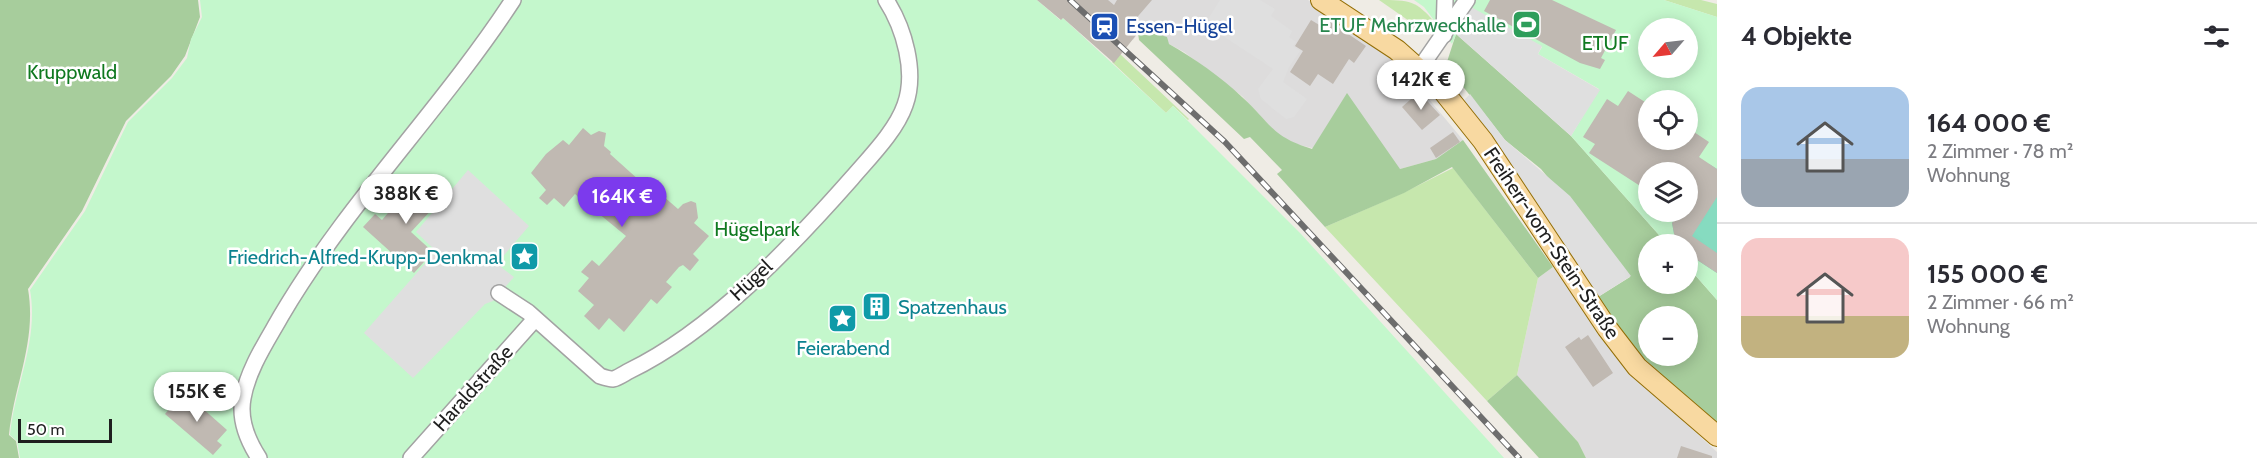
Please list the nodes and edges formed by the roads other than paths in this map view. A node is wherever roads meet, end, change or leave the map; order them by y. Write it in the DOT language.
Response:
graph roads {
  1 [pos="513,0"];
  2 [pos="886,0"];
  3 [pos="1321,0"];
  4 [pos="1467,0"];
  5 [pos="1445,7"];
  6 [pos="1420,68"];
  7 [pos="499,294"];
  8 [pos="535,319"];
  9 [pos="1717,436"];
  10 [pos="260,458"];
  11 [pos="411,458"];
  1 -- 10 [label="lane"];
  2 -- 8 [label="lane, Hügel"];
  3 -- 6 [label="main road, Freiherr-vom-Stein-Straße"];
  4 -- 5 [label="lane"];
  5 -- 6 [label="lane"];
  6 -- 9 [label="main road, Freiherr-vom-Stein-Straße"];
  7 -- 8 [label="lane, Hügel"];
  8 -- 11 [label="lane, Haraldstraße"];
}
